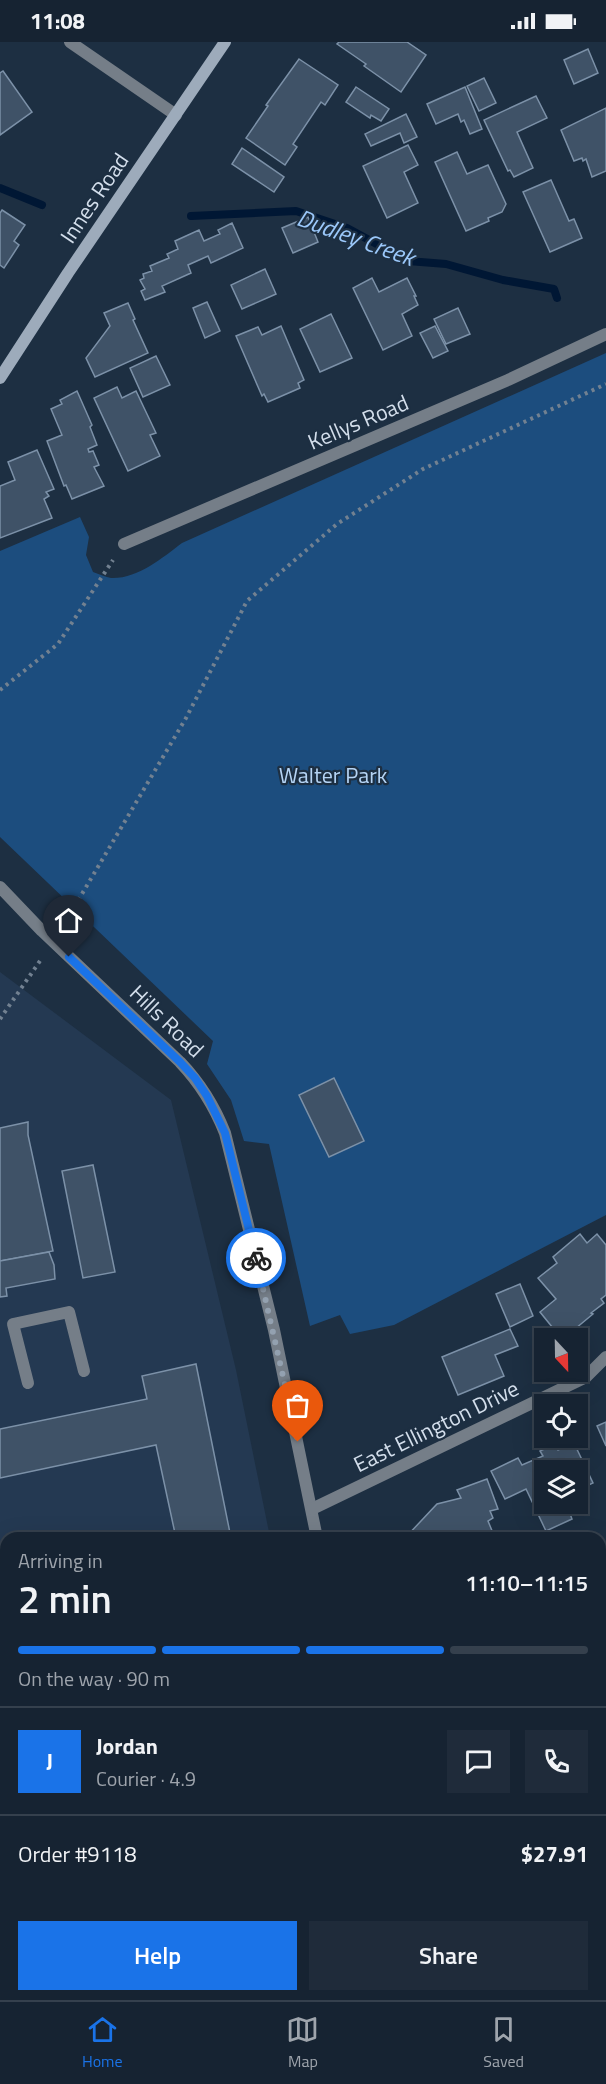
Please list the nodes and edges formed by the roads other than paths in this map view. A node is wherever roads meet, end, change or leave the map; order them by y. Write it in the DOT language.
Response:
graph roads {
  1 [pos="70,42"];
  2 [pos="225,42"];
  3 [pos="176,115"];
  4 [pos="606,334"];
  5 [pos="0,378"];
  6 [pos="124,544"];
  7 [pos="0,887"];
  8 [pos="606,1357"];
  9 [pos="84,1371"];
  10 [pos="28,1383"];
  11 [pos="312,1509"];
  12 [pos="316,1532"];
  1 -- 3 [label="street"];
  2 -- 3 [label="main road, Innes Road"];
  3 -- 5 [label="main road, Innes Road"];
  4 -- 6 [label="street, Kellys Road"];
  7 -- 11 [label="street, Hills Road"];
  8 -- 11 [label="street, East Ellington Drive"];
  9 -- 10 [label="street"];
  11 -- 12 [label="street, Hills Road"];
}
